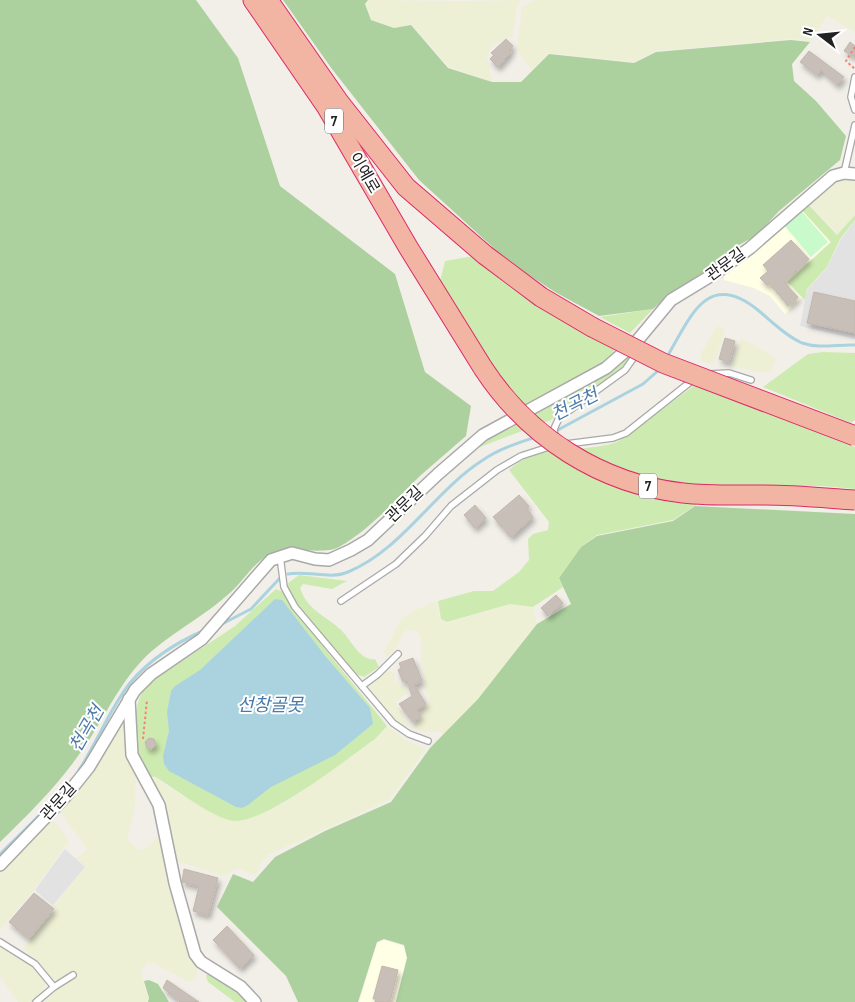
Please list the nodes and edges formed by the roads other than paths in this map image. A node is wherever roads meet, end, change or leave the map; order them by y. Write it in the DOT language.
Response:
graph roads {
  1 [pos="253,0"];
  2 [pos="268,0"];
  3 [pos="855,77"];
  4 [pos="855,110"];
  5 [pos="855,125"];
  6 [pos="850,174"];
  7 [pos="646,330"];
  8 [pos="751,380"];
  9 [pos="855,436"];
  10 [pos="555,446"];
  11 [pos="855,500"];
  12 [pos="280,555"];
  13 [pos="341,601"];
  14 [pos="398,654"];
  15 [pos="362,686"];
  16 [pos="129,699"];
  17 [pos="428,741"];
  18 [pos="0,865"];
  19 [pos="0,942"];
  20 [pos="73,975"];
  21 [pos="54,987"];
  22 [pos="36,1002"];
  23 [pos="255,1002"];
  1 -- 11 [label="highway, 이예로 / 7, bridge"];
  2 -- 9 [label="highway, 이예로 / 7, bridge"];
  3 -- 4 [label="lane"];
  5 -- 6 [label="lane"];
  6 -- 7 [label="street, 관문길"];
  7 -- 10 [label="lane"];
  7 -- 12 [label="street, 관문길"];
  8 -- 10 [label="lane"];
  10 -- 13 [label="lane"];
  12 -- 15 [label="lane"];
  12 -- 16 [label="street, 관문길"];
  14 -- 15 [label="lane"];
  15 -- 17 [label="lane"];
  16 -- 18 [label="street, 관문길"];
  16 -- 23 [label="street"];
  19 -- 21 [label="lane"];
  20 -- 21 [label="lane"];
  21 -- 22 [label="lane"];
}
